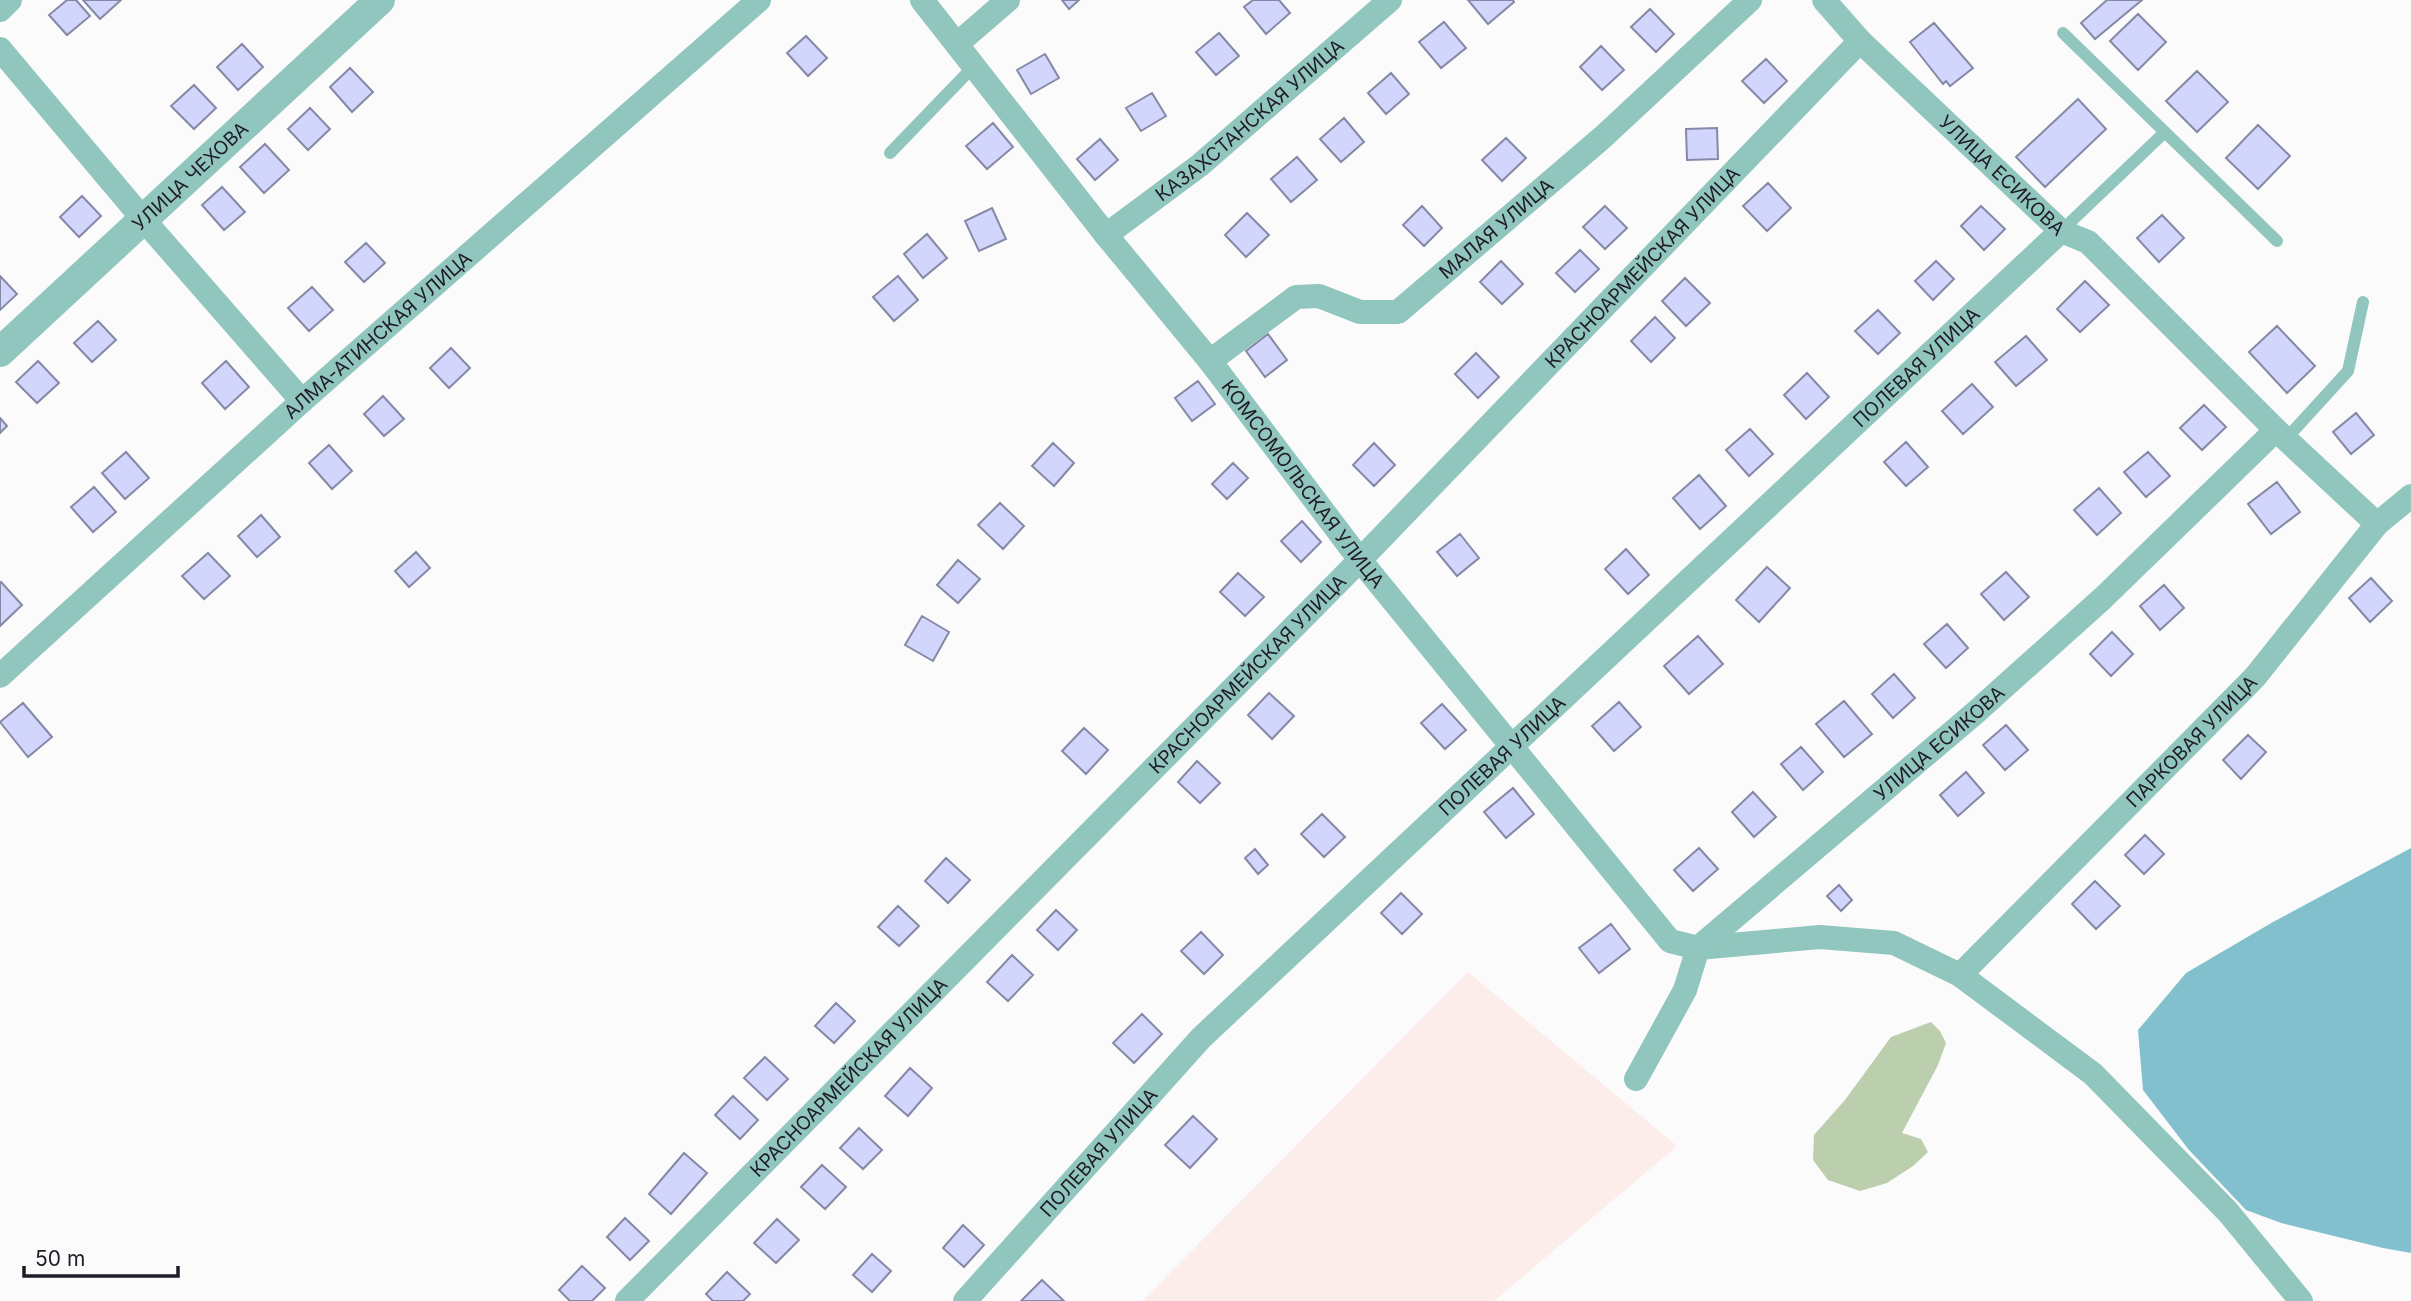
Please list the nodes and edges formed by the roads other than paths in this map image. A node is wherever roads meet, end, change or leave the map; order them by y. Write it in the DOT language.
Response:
graph roads {
  1 [pos="10,0"];
  2 [pos="380,0"];
  3 [pos="760,0"];
  4 [pos="922,0"];
  5 [pos="1008,0"];
  6 [pos="1390,0"];
  7 [pos="1750,0"];
  8 [pos="1824,0"];
  9 [pos="0,10"];
  10 [pos="2063,33"];
  11 [pos="1860,41"];
  12 [pos="957,44"];
  13 [pos="0,49"];
  14 [pos="974,66"];
  15 [pos="2165,132"];
  16 [pos="890,153"];
  17 [pos="142,219"];
  18 [pos="2061,231"];
  19 [pos="1106,234"];
  20 [pos="2277,241"];
  21 [pos="2363,302"];
  22 [pos="0,352"];
  23 [pos="1210,360"];
  24 [pos="302,401"];
  25 [pos="2281,434"];
  26 [pos="2411,496"];
  27 [pos="2377,524"];
  28 [pos="1360,561"];
  29 [pos="0,676"];
  30 [pos="1511,746"];
  31 [pos="1698,948"];
  32 [pos="1960,975"];
  33 [pos="1636,1079"];
  34 [pos="627,1301"];
  35 [pos="965,1301"];
  36 [pos="2301,1301"];
  1 -- 9 [label="street"];
  2 -- 17 [label="street, УЛИЦА ЧЕХОВА"];
  3 -- 24 [label="street, АЛМА-АТИНСКАЯ УЛИЦА"];
  4 -- 12 [label="street, КОМСОМОЛЬСКАЯ УЛИЦА"];
  5 -- 12 [label="street"];
  6 -- 19 [label="street, КАЗАХСТАНСКАЯ УЛИЦА"];
  7 -- 23 [label="street, МАЛАЯ УЛИЦА"];
  8 -- 11 [label="street, УЛИЦА ЕСИКОВА"];
  10 -- 15 [label="lane"];
  11 -- 18 [label="street, УЛИЦА ЕСИКОВА"];
  11 -- 28 [label="street, КРАСНОАРМЕЙСКАЯ УЛИЦА"];
  12 -- 14 [label="street, КОМСОМОЛЬСКАЯ УЛИЦА"];
  13 -- 17 [label="street"];
  14 -- 16 [label="lane"];
  14 -- 19 [label="street, КОМСОМОЛЬСКАЯ УЛИЦА"];
  15 -- 18 [label="lane"];
  15 -- 20 [label="lane"];
  17 -- 22 [label="street, УЛИЦА ЧЕХОВА"];
  17 -- 24 [label="street"];
  18 -- 25 [label="street, УЛИЦА ЕСИКОВА"];
  18 -- 30 [label="street, ПОЛЕВАЯ УЛИЦА"];
  19 -- 23 [label="street, КОМСОМОЛЬСКАЯ УЛИЦА"];
  21 -- 25 [label="lane"];
  23 -- 28 [label="street, КОМСОМОЛЬСКАЯ УЛИЦА"];
  24 -- 29 [label="street, АЛМА-АТИНСКАЯ УЛИЦА"];
  25 -- 27 [label="street, УЛИЦА ЕСИКОВА"];
  25 -- 31 [label="street, УЛИЦА ЕСИКОВА"];
  26 -- 27 [label="street, ПАРКОВАЯ УЛИЦА"];
  27 -- 32 [label="street, ПАРКОВАЯ УЛИЦА"];
  28 -- 30 [label="street, КОМСОМОЛЬСКАЯ УЛИЦА"];
  28 -- 34 [label="street, КРАСНОАРМЕЙСКАЯ УЛИЦА"];
  30 -- 31 [label="street, КОМСОМОЛЬСКАЯ УЛИЦА"];
  30 -- 35 [label="street, ПОЛЕВАЯ УЛИЦА"];
  31 -- 32 [label="street"];
  31 -- 33 [label="street"];
  32 -- 36 [label="street"];
}
